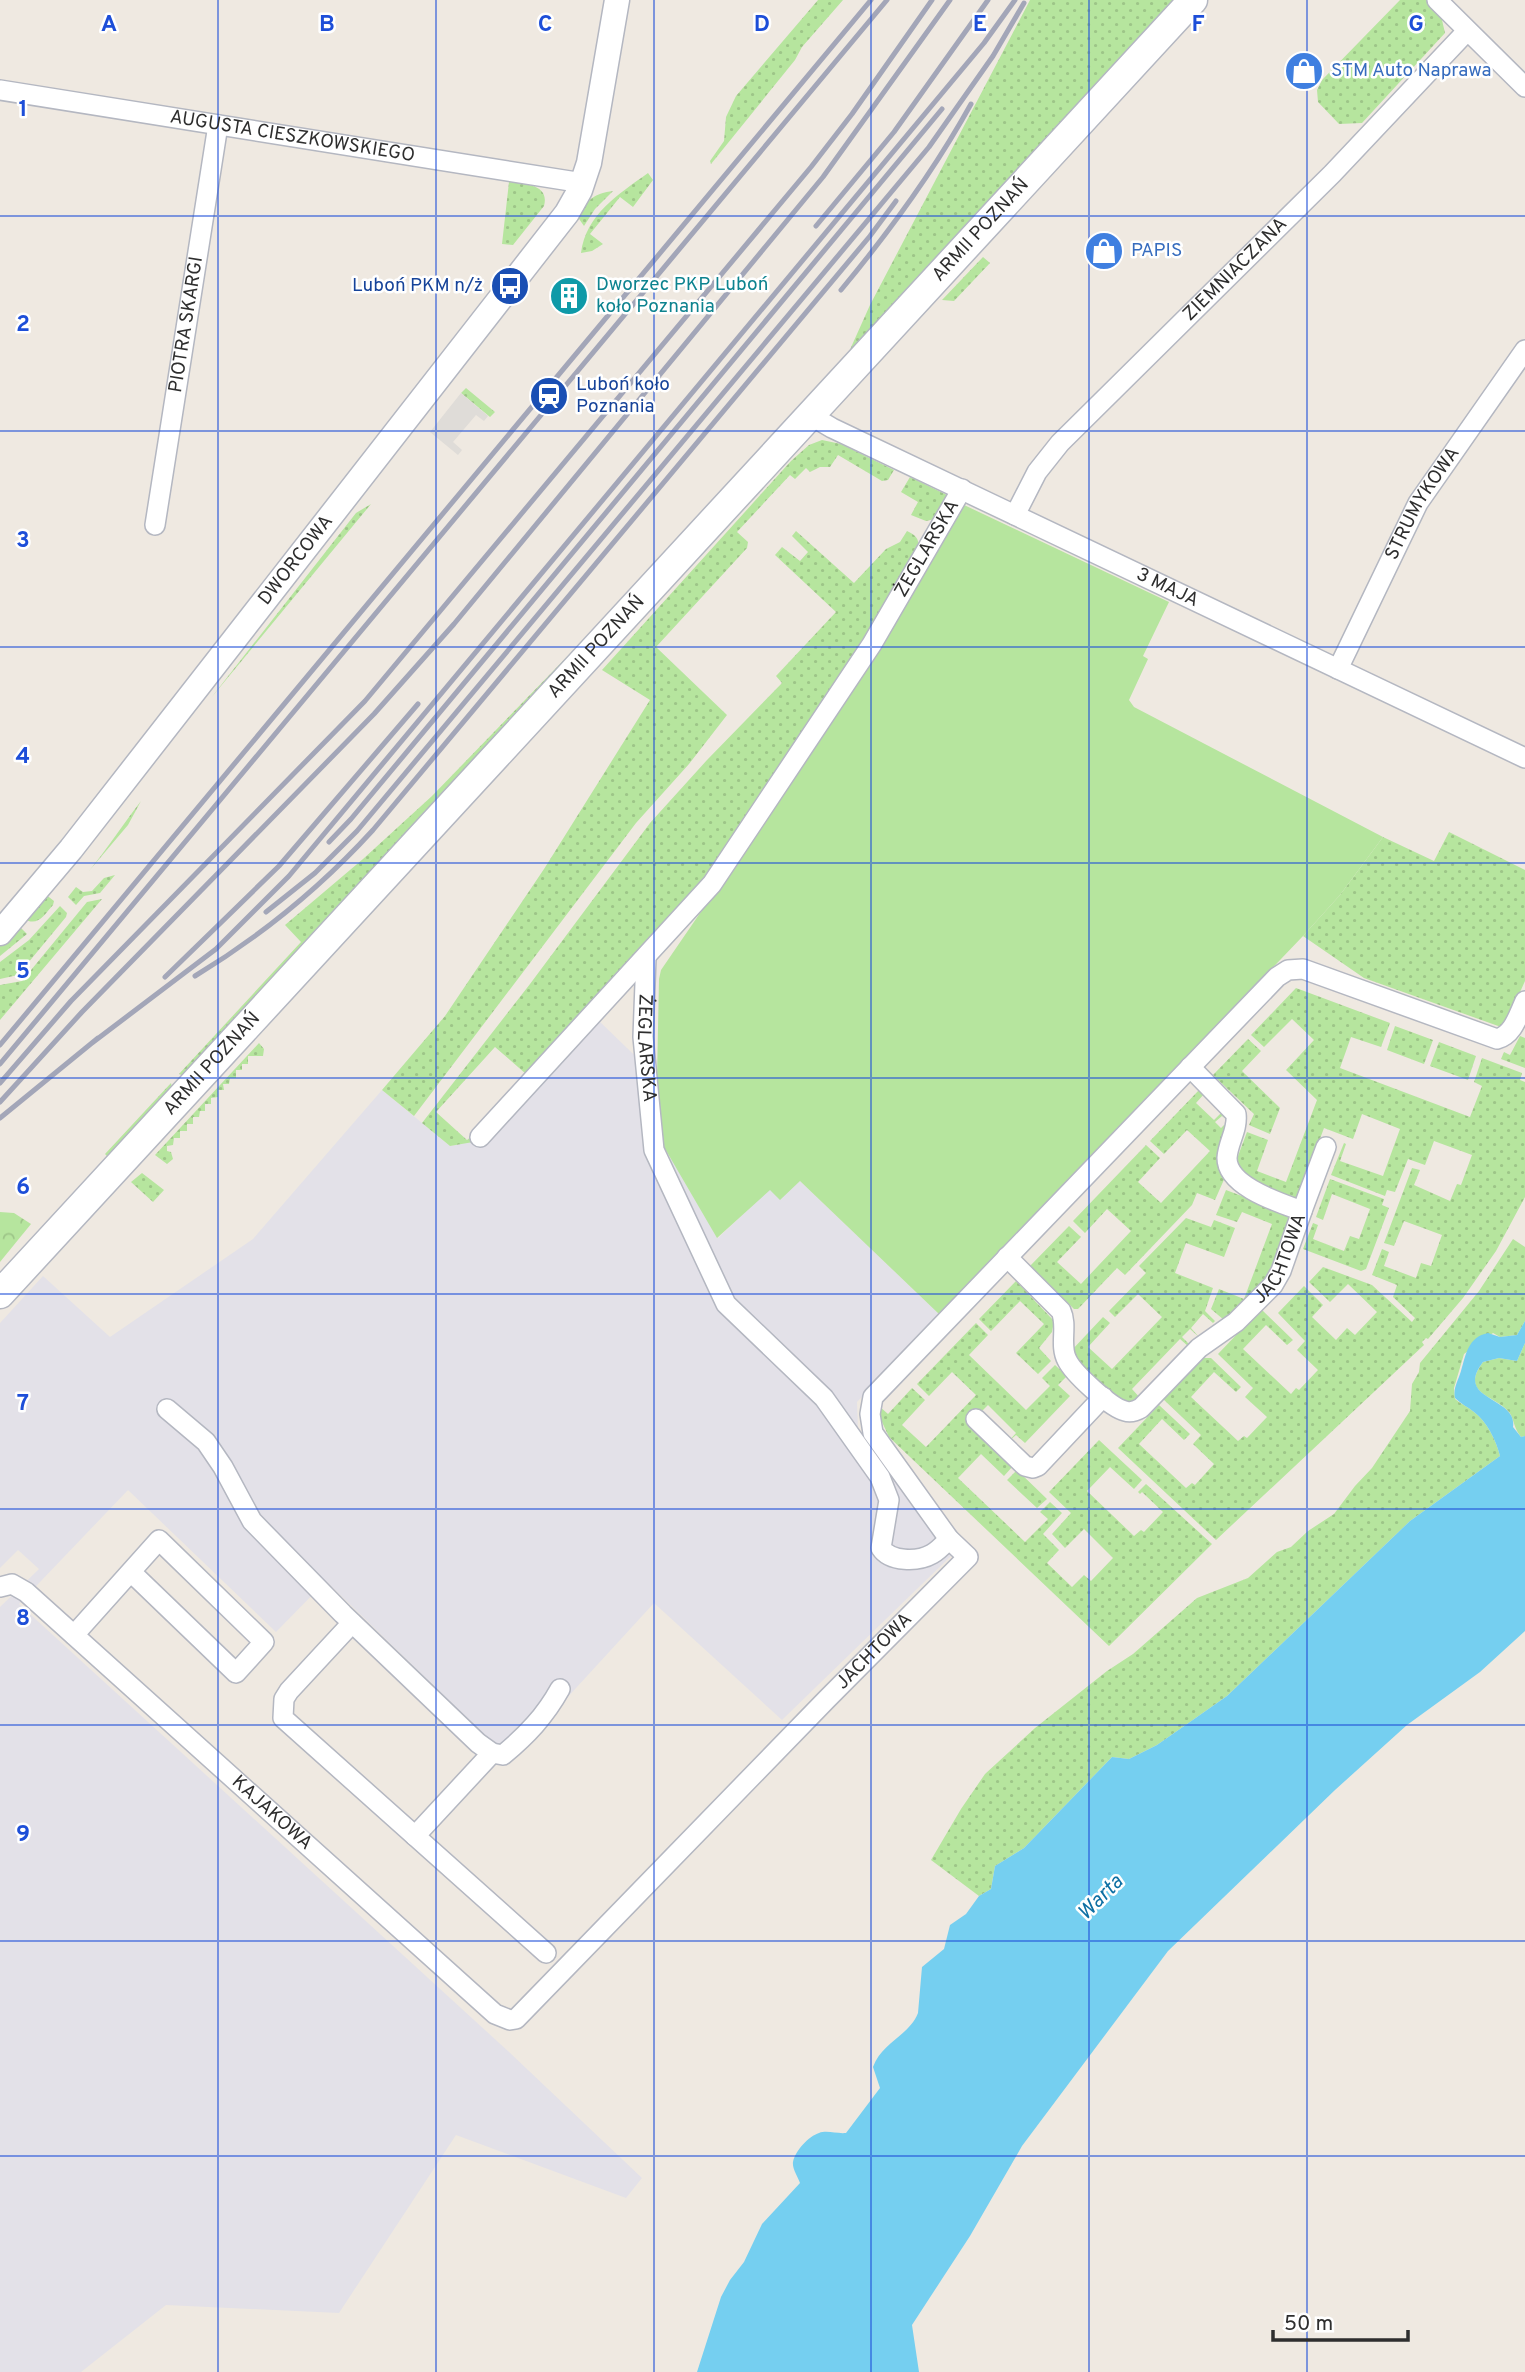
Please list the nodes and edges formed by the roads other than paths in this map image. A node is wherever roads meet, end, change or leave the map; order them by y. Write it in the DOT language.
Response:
graph roads {
  1 [pos="617,0"];
  2 [pos="1194,0"];
  3 [pos="1437,0"];
  4 [pos="1467,31"];
  5 [pos="1525,87"];
  6 [pos="0,90"];
  7 [pos="218,125"];
  8 [pos="583,183"];
  9 [pos="1525,350"];
  10 [pos="810,415"];
  11 [pos="962,489"];
  12 [pos="1015,515"];
  13 [pos="155,525"];
  14 [pos="1338,668"];
  15 [pos="1525,758"];
  16 [pos="5,917"];
  17 [pos="646,957"];
  18 [pos="1525,1001"];
  19 [pos="1190,1067"];
  20 [pos="480,1137"];
  21 [pos="1326,1147"];
  22 [pos="1302,1211"];
  23 [pos="1007,1257"];
  24 [pos="0,1294"];
  25 [pos="1104,1397"];
  26 [pos="167,1409"];
  27 [pos="976,1419"];
  28 [pos="949,1539"];
  29 [pos="131,1572"];
  30 [pos="0,1587"];
  31 [pos="352,1623"];
  32 [pos="74,1635"];
  33 [pos="560,1689"];
  34 [pos="492,1753"];
  35 [pos="415,1836"];
  36 [pos="546,1953"];
  37 [pos="510,2020"];
  1 -- 8 [label="street, DWORCOWA"];
  2 -- 10 [label="main road, ARMII POZNAŃ"];
  3 -- 4 [label="street"];
  4 -- 5 [label="street"];
  4 -- 12 [label="street, ZIEMNIACZANA"];
  6 -- 7 [label="street, AUGUSTA CIESZKOWSKIEGO"];
  7 -- 8 [label="street, AUGUSTA CIESZKOWSKIEGO"];
  7 -- 13 [label="street, PIOTRA SKARGI"];
  8 -- 16 [label="street, DWORCOWA"];
  9 -- 14 [label="street, STRUMYKOWA"];
  10 -- 11 [label="street, 3 MAJA"];
  10 -- 24 [label="main road, ARMII POZNAŃ"];
  11 -- 12 [label="street, 3 MAJA"];
  11 -- 17 [label="street, ŻEGLARSKA"];
  12 -- 14 [label="street, 3 MAJA"];
  14 -- 15 [label="street, 3 MAJA"];
  17 -- 20 [label="street"];
  17 -- 28 [label="street, ŻEGLARSKA"];
  18 -- 19 [label="street, JACHTOWA"];
  19 -- 22 [label="street, JACHTOWA"];
  19 -- 23 [label="street, JACHTOWA"];
  21 -- 22 [label="street"];
  22 -- 25 [label="street, JACHTOWA"];
  23 -- 25 [label="street, JACHTOWA"];
  23 -- 28 [label="street, JACHTOWA"];
  25 -- 27 [label="street"];
  26 -- 31 [label="street"];
  28 -- 37 [label="street, JACHTOWA"];
  29 -- 29 [label="street"];
  29 -- 32 [label="street"];
  30 -- 32 [label="street, KAJAKOWA"];
  31 -- 34 [label="street"];
  31 -- 35 [label="street"];
  32 -- 37 [label="street, KAJAKOWA"];
  33 -- 34 [label="street"];
  34 -- 35 [label="street"];
  35 -- 36 [label="street"];
}
